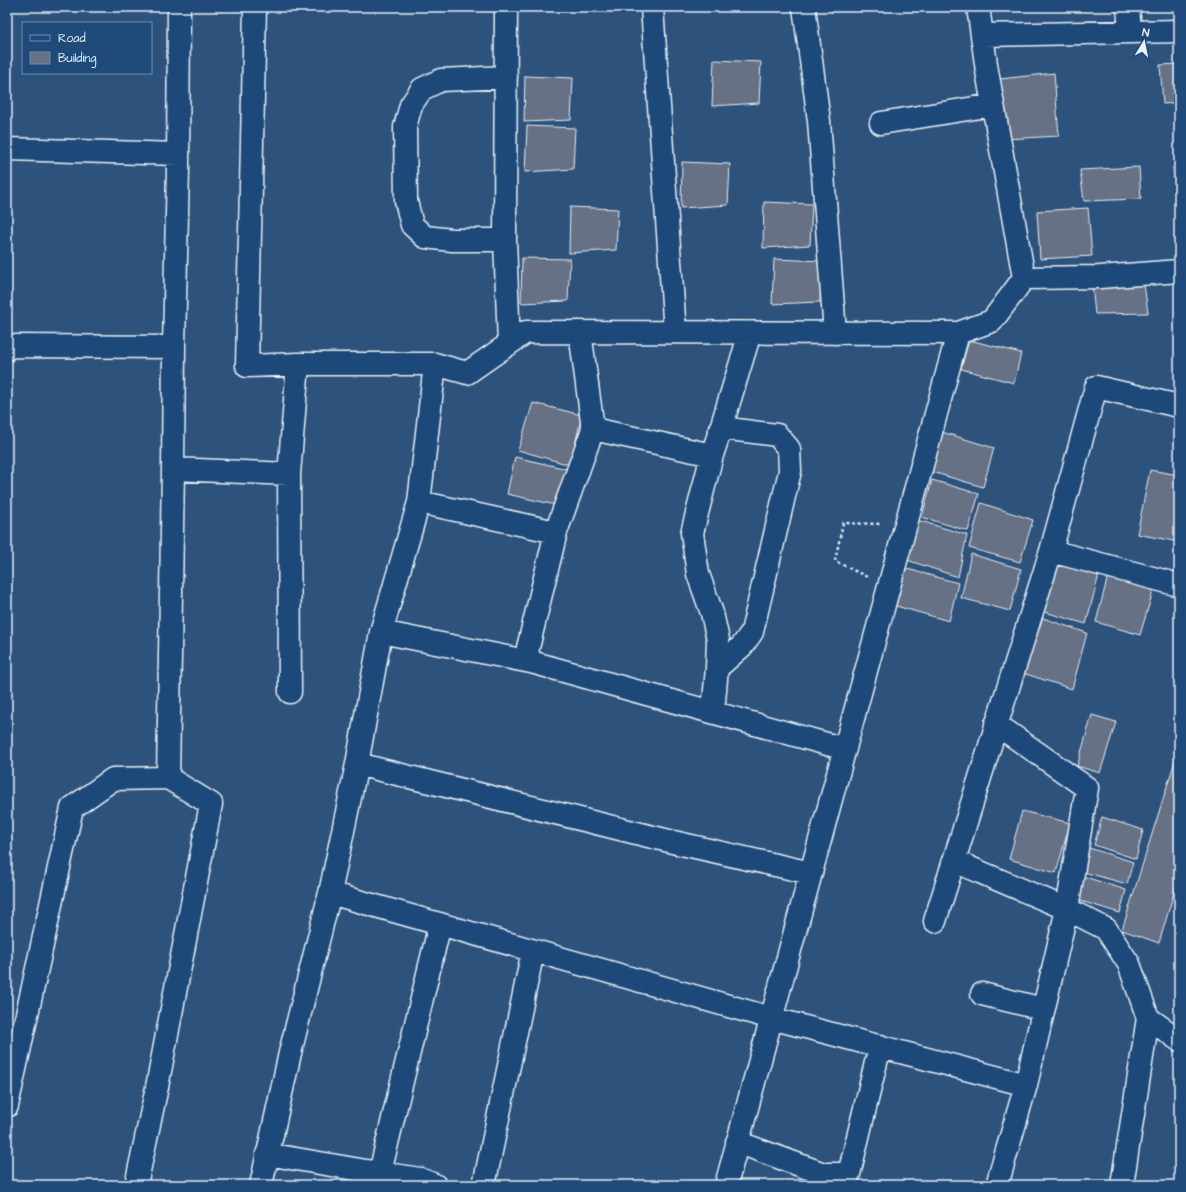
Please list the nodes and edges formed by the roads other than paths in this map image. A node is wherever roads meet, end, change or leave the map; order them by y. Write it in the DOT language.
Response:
graph roads {
  1 [pos="179,7"];
  2 [pos="255,7"];
  3 [pos="506,7"];
  4 [pos="652,7"];
  5 [pos="804,7"];
  6 [pos="978,7"];
  7 [pos="1128,7"];
  8 [pos="1179,31"];
  9 [pos="1130,32"];
  10 [pos="982,35"];
  11 [pos="506,78"];
  12 [pos="993,105"];
  13 [pos="881,123"];
  14 [pos="7,149"];
  15 [pos="178,154"];
  16 [pos="505,240"];
  17 [pos="1179,271"];
  18 [pos="1024,278"];
  19 [pos="580,332"];
  20 [pos="675,332"];
  21 [pos="750,333"];
  22 [pos="835,333"];
  23 [pos="958,333"];
  24 [pos="509,344"];
  25 [pos="174,347"];
  26 [pos="7,349"];
  27 [pos="298,364"];
  28 [pos="435,364"];
  29 [pos="1179,406"];
  30 [pos="721,428"];
  31 [pos="593,429"];
  32 [pos="712,455"];
  33 [pos="173,469"];
  34 [pos="289,474"];
  35 [pos="419,502"];
  36 [pos="556,532"];
  37 [pos="1051,551"];
  38 [pos="1179,584"];
  39 [pos="381,632"];
  40 [pos="531,662"];
  41 [pos="717,668"];
  42 [pos="290,692"];
  43 [pos="712,712"];
  44 [pos="996,724"];
  45 [pos="845,749"];
  46 [pos="357,764"];
  47 [pos="168,778"];
  48 [pos="954,860"];
  49 [pos="811,873"];
  50 [pos="330,893"];
  51 [pos="1066,909"];
  52 [pos="935,921"];
  53 [pos="440,924"];
  54 [pos="533,950"];
  55 [pos="982,994"];
  56 [pos="1043,1009"];
  57 [pos="771,1018"];
  58 [pos="1148,1018"];
  59 [pos="1179,1040"];
  60 [pos="880,1046"];
  61 [pos="1026,1084"];
  62 [pos="7,1106"];
  63 [pos="737,1142"];
  64 [pos="267,1154"];
  65 [pos="379,1179"];
  66 [pos="136,1185"];
  67 [pos="261,1185"];
  68 [pos="435,1185"];
  69 [pos="484,1185"];
  70 [pos="726,1185"];
  71 [pos="996,1185"];
  72 [pos="1122,1185"];
  1 -- 15 [label="street"];
  2 -- 27 [label="street"];
  3 -- 11 [label="street"];
  4 -- 20 [label="street"];
  5 -- 22 [label="street"];
  6 -- 10 [label="street"];
  7 -- 9 [label="street"];
  8 -- 9 [label="street"];
  9 -- 10 [label="street"];
  10 -- 12 [label="street"];
  11 -- 16 [label="street"];
  11 -- 16 [label="street"];
  12 -- 13 [label="street"];
  12 -- 18 [label="street"];
  14 -- 15 [label="street"];
  15 -- 25 [label="street"];
  16 -- 24 [label="street"];
  17 -- 18 [label="street"];
  18 -- 23 [label="street"];
  19 -- 20 [label="street"];
  19 -- 24 [label="street"];
  19 -- 31 [label="street"];
  20 -- 21 [label="street"];
  21 -- 22 [label="street"];
  21 -- 30 [label="street"];
  22 -- 23 [label="street"];
  23 -- 45 [label="street"];
  24 -- 28 [label="street"];
  25 -- 26 [label="street"];
  25 -- 33 [label="street"];
  27 -- 28 [label="street"];
  27 -- 34 [label="street"];
  28 -- 35 [label="street"];
  29 -- 37 [label="street"];
  30 -- 32 [label="street"];
  30 -- 41 [label="street"];
  31 -- 32 [label="street"];
  31 -- 36 [label="street"];
  32 -- 41 [label="street"];
  33 -- 34 [label="street"];
  33 -- 47 [label="street"];
  34 -- 42 [label="street"];
  35 -- 36 [label="street"];
  35 -- 39 [label="street"];
  36 -- 40 [label="street"];
  37 -- 38 [label="street"];
  37 -- 44 [label="street"];
  39 -- 40 [label="street"];
  39 -- 46 [label="street"];
  40 -- 43 [label="street"];
  41 -- 43 [label="street"];
  43 -- 45 [label="street"];
  44 -- 48 [label="street"];
  44 -- 51 [label="street"];
  45 -- 49 [label="street"];
  46 -- 49 [label="street"];
  46 -- 50 [label="street"];
  47 -- 62 [label="street"];
  47 -- 66 [label="street"];
  48 -- 51 [label="street"];
  48 -- 52 [label="street"];
  49 -- 57 [label="street"];
  50 -- 53 [label="street"];
  50 -- 64 [label="street"];
  51 -- 56 [label="street"];
  51 -- 58 [label="street"];
  53 -- 54 [label="street"];
  53 -- 65 [label="street"];
  54 -- 57 [label="street"];
  54 -- 69 [label="street"];
  55 -- 56 [label="street"];
  56 -- 61 [label="street"];
  57 -- 60 [label="street"];
  57 -- 63 [label="street"];
  58 -- 59 [label="street"];
  58 -- 72 [label="street"];
  60 -- 61 [label="street"];
  60 -- 63 [label="street"];
  61 -- 71 [label="street"];
  63 -- 70 [label="street"];
  64 -- 65 [label="street"];
  64 -- 67 [label="street"];
  65 -- 68 [label="street"];
}
